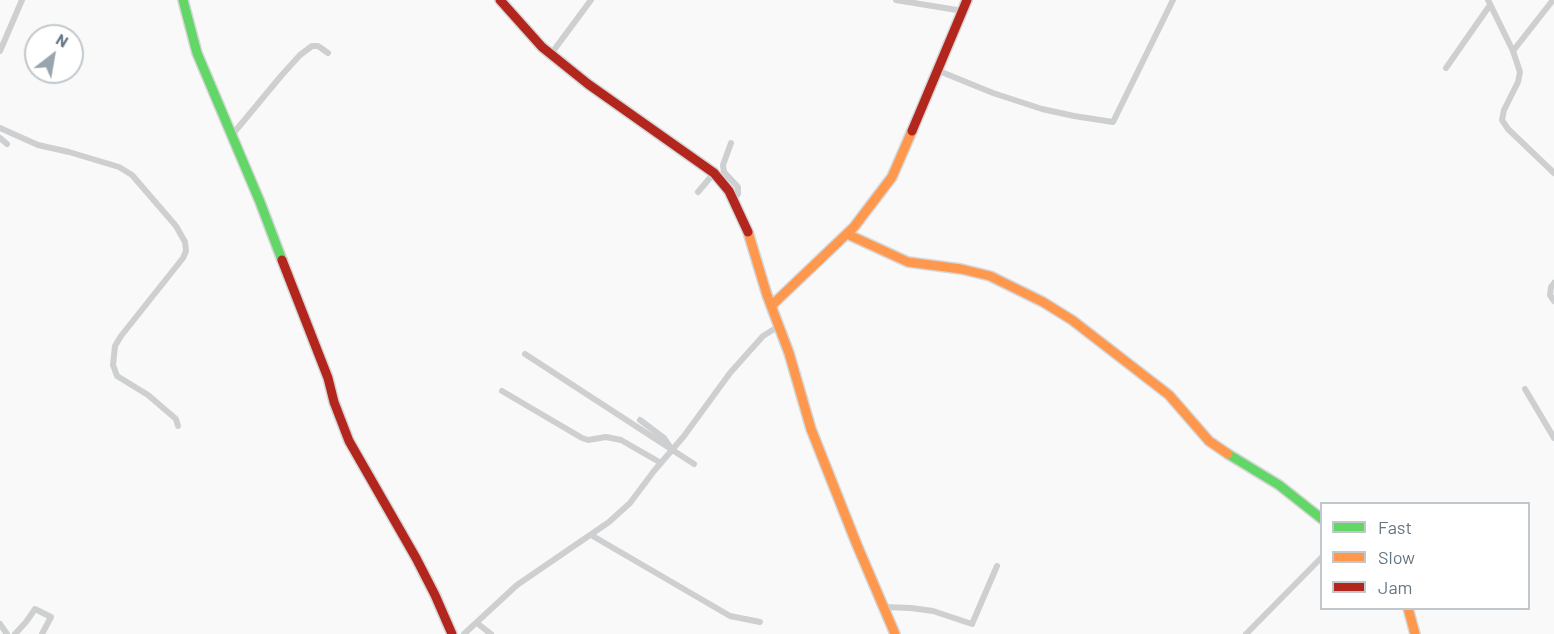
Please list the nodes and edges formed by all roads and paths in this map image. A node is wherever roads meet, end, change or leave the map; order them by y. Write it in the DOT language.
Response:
graph roads {
  1 [pos="22,0"];
  2 [pos="500,0"];
  3 [pos="591,0"];
  4 [pos="896,0"];
  5 [pos="967,0"];
  6 [pos="1173,0"];
  7 [pos="1553,0"];
  8 [pos="185,2"];
  9 [pos="1489,2"];
  10 [pos="963,11"];
  11 [pos="0,51"];
  12 [pos="1513,51"];
  13 [pos="328,53"];
  14 [pos="551,54"];
  15 [pos="1446,68"];
  16 [pos="939,71"];
  17 [pos="0,128"];
  18 [pos="232,135"];
  19 [pos="0,138"];
  20 [pos="731,143"];
  21 [pos="7,144"];
  22 [pos="714,173"];
  23 [pos="1554,173"];
  24 [pos="698,192"];
  25 [pos="733,199"];
  26 [pos="847,234"];
  27 [pos="1554,283"];
  28 [pos="1554,301"];
  29 [pos="771,306"];
  30 [pos="779,326"];
  31 [pos="525,354"];
  32 [pos="1525,389"];
  33 [pos="502,391"];
  34 [pos="640,420"];
  35 [pos="178,426"];
  36 [pos="1554,438"];
  37 [pos="672,450"];
  38 [pos="661,463"];
  39 [pos="694,464"];
  40 [pos="1320,517"];
  41 [pos="591,535"];
  42 [pos="1320,559"];
  43 [pos="997,567"];
  44 [pos="884,607"];
  45 [pos="1408,610"];
  46 [pos="760,622"];
  47 [pos="477,623"];
  48 [pos="0,624"];
  49 [pos="7,634"];
  50 [pos="15,634"];
  51 [pos="42,634"];
  52 [pos="452,634"];
  53 [pos="464,634"];
  54 [pos="491,634"];
  55 [pos="895,634"];
  56 [pos="1246,634"];
  57 [pos="1415,634"];
  1 -- 11 [label="street"];
  2 -- 14 [label="street"];
  3 -- 14 [label="street"];
  4 -- 10 [label="street"];
  5 -- 10 [label="street"];
  6 -- 16 [label="street"];
  7 -- 12 [label="street"];
  8 -- 18 [label="street"];
  9 -- 12 [label="street"];
  9 -- 15 [label="street"];
  10 -- 16 [label="street"];
  12 -- 23 [label="street"];
  13 -- 18 [label="street"];
  14 -- 22 [label="street"];
  16 -- 26 [label="street"];
  17 -- 35 [label="street"];
  18 -- 52 [label="street"];
  19 -- 21 [label="street"];
  20 -- 25 [label="street"];
  22 -- 24 [label="street"];
  22 -- 25 [label="street"];
  25 -- 29 [label="street"];
  26 -- 29 [label="street"];
  26 -- 40 [label="street"];
  27 -- 28 [label="street"];
  29 -- 30 [label="street"];
  30 -- 37 [label="street"];
  30 -- 44 [label="street"];
  31 -- 37 [label="street"];
  32 -- 36 [label="street"];
  33 -- 38 [label="street"];
  34 -- 37 [label="street"];
  37 -- 38 [label="street"];
  37 -- 39 [label="street"];
  38 -- 41 [label="street"];
  41 -- 46 [label="street"];
  41 -- 47 [label="street"];
  42 -- 56 [label="street"];
  43 -- 44 [label="street"];
  44 -- 55 [label="street"];
  45 -- 57 [label="street"];
  47 -- 53 [label="street"];
  47 -- 54 [label="street"];
  48 -- 49 [label="street"];
  50 -- 51 [label="street"];
}
